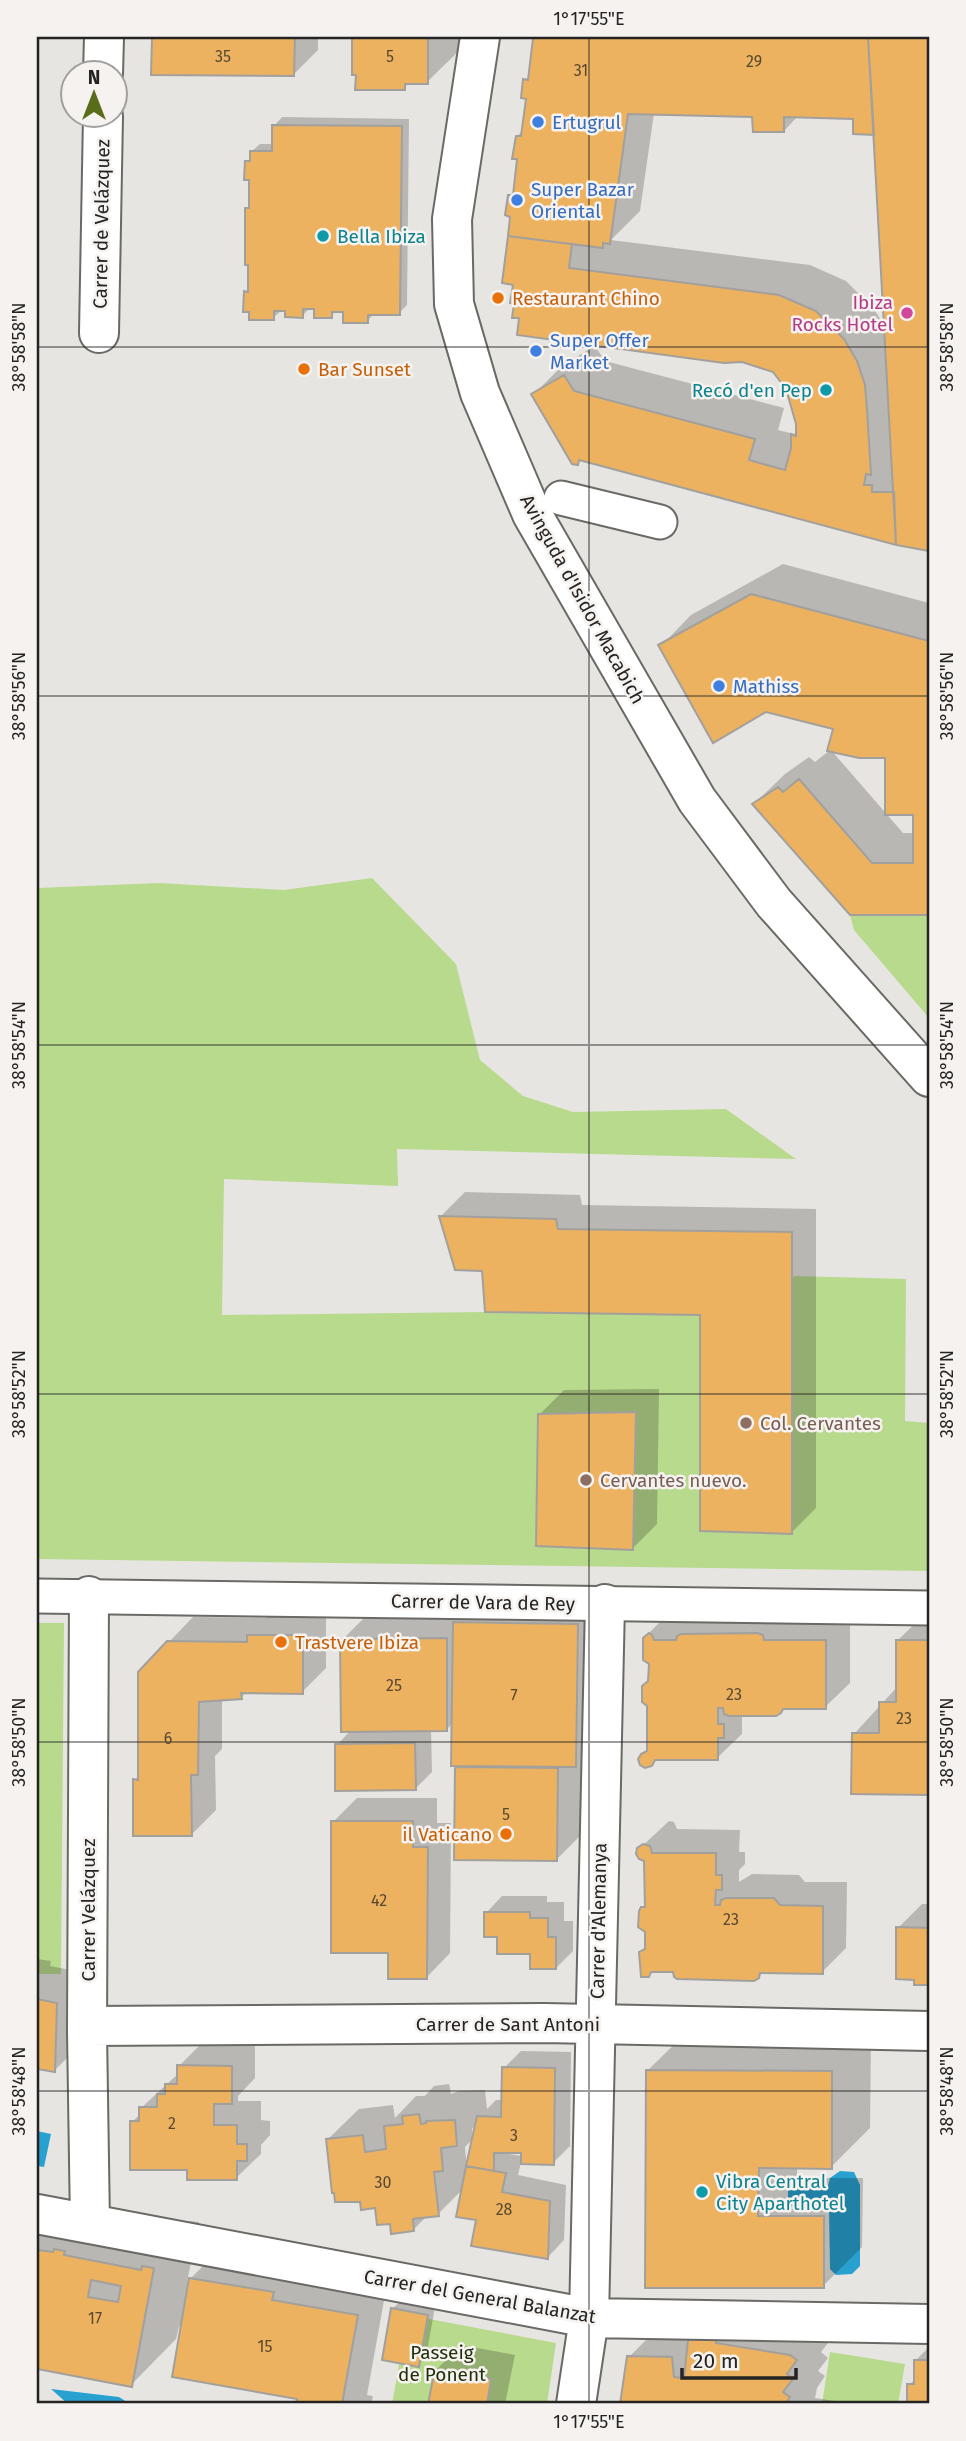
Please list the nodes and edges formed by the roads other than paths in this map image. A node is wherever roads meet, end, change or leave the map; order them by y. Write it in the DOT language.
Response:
graph roads {
  1 [pos="104,37"];
  2 [pos="480,37"];
  3 [pos="103,60"];
  4 [pos="103,130"];
  5 [pos="99,333"];
  6 [pos="561,498"];
  7 [pos="660,522"];
  8 [pos="929,1077"];
  9 [pos="37,1596"];
  10 [pos="89,1596"];
  11 [pos="606,1604"];
  12 [pos="929,1608"];
  13 [pos="596,2024"];
  14 [pos="87,2026"];
  15 [pos="929,2031"];
  16 [pos="37,2214"];
  17 [pos="90,2224"];
  18 [pos="589,2318"];
  19 [pos="929,2324"];
  20 [pos="576,2404"];
  1 -- 3 [label="street"];
  2 -- 8 [label="street, Avinguda d'Isidor Macabich"];
  4 -- 5 [label="street, Carrer de Velázquez"];
  6 -- 7 [label="street"];
  9 -- 10 [label="street, Carrer de Vara de Rey"];
  10 -- 11 [label="street, Carrer de Vara de Rey"];
  10 -- 14 [label="street, Carrer Velázquez"];
  11 -- 12 [label="street, Carrer de Vara de Rey"];
  11 -- 13 [label="street, Carrer d'Alemanya"];
  13 -- 14 [label="street, Carrer de Sant Antoni"];
  13 -- 15 [label="street, Carrer de Sant Antoni"];
  13 -- 18 [label="street, Carrer d'Alemanya"];
  14 -- 17 [label="street, Carrer Velázquez"];
  16 -- 17 [label="street, Carrer del General Balanzat"];
  17 -- 18 [label="street, Carrer del General Balanzat"];
  18 -- 19 [label="street, Carrer del General Balanzat"];
  18 -- 20 [label="street, Carrer d'Alemanya"];
}
